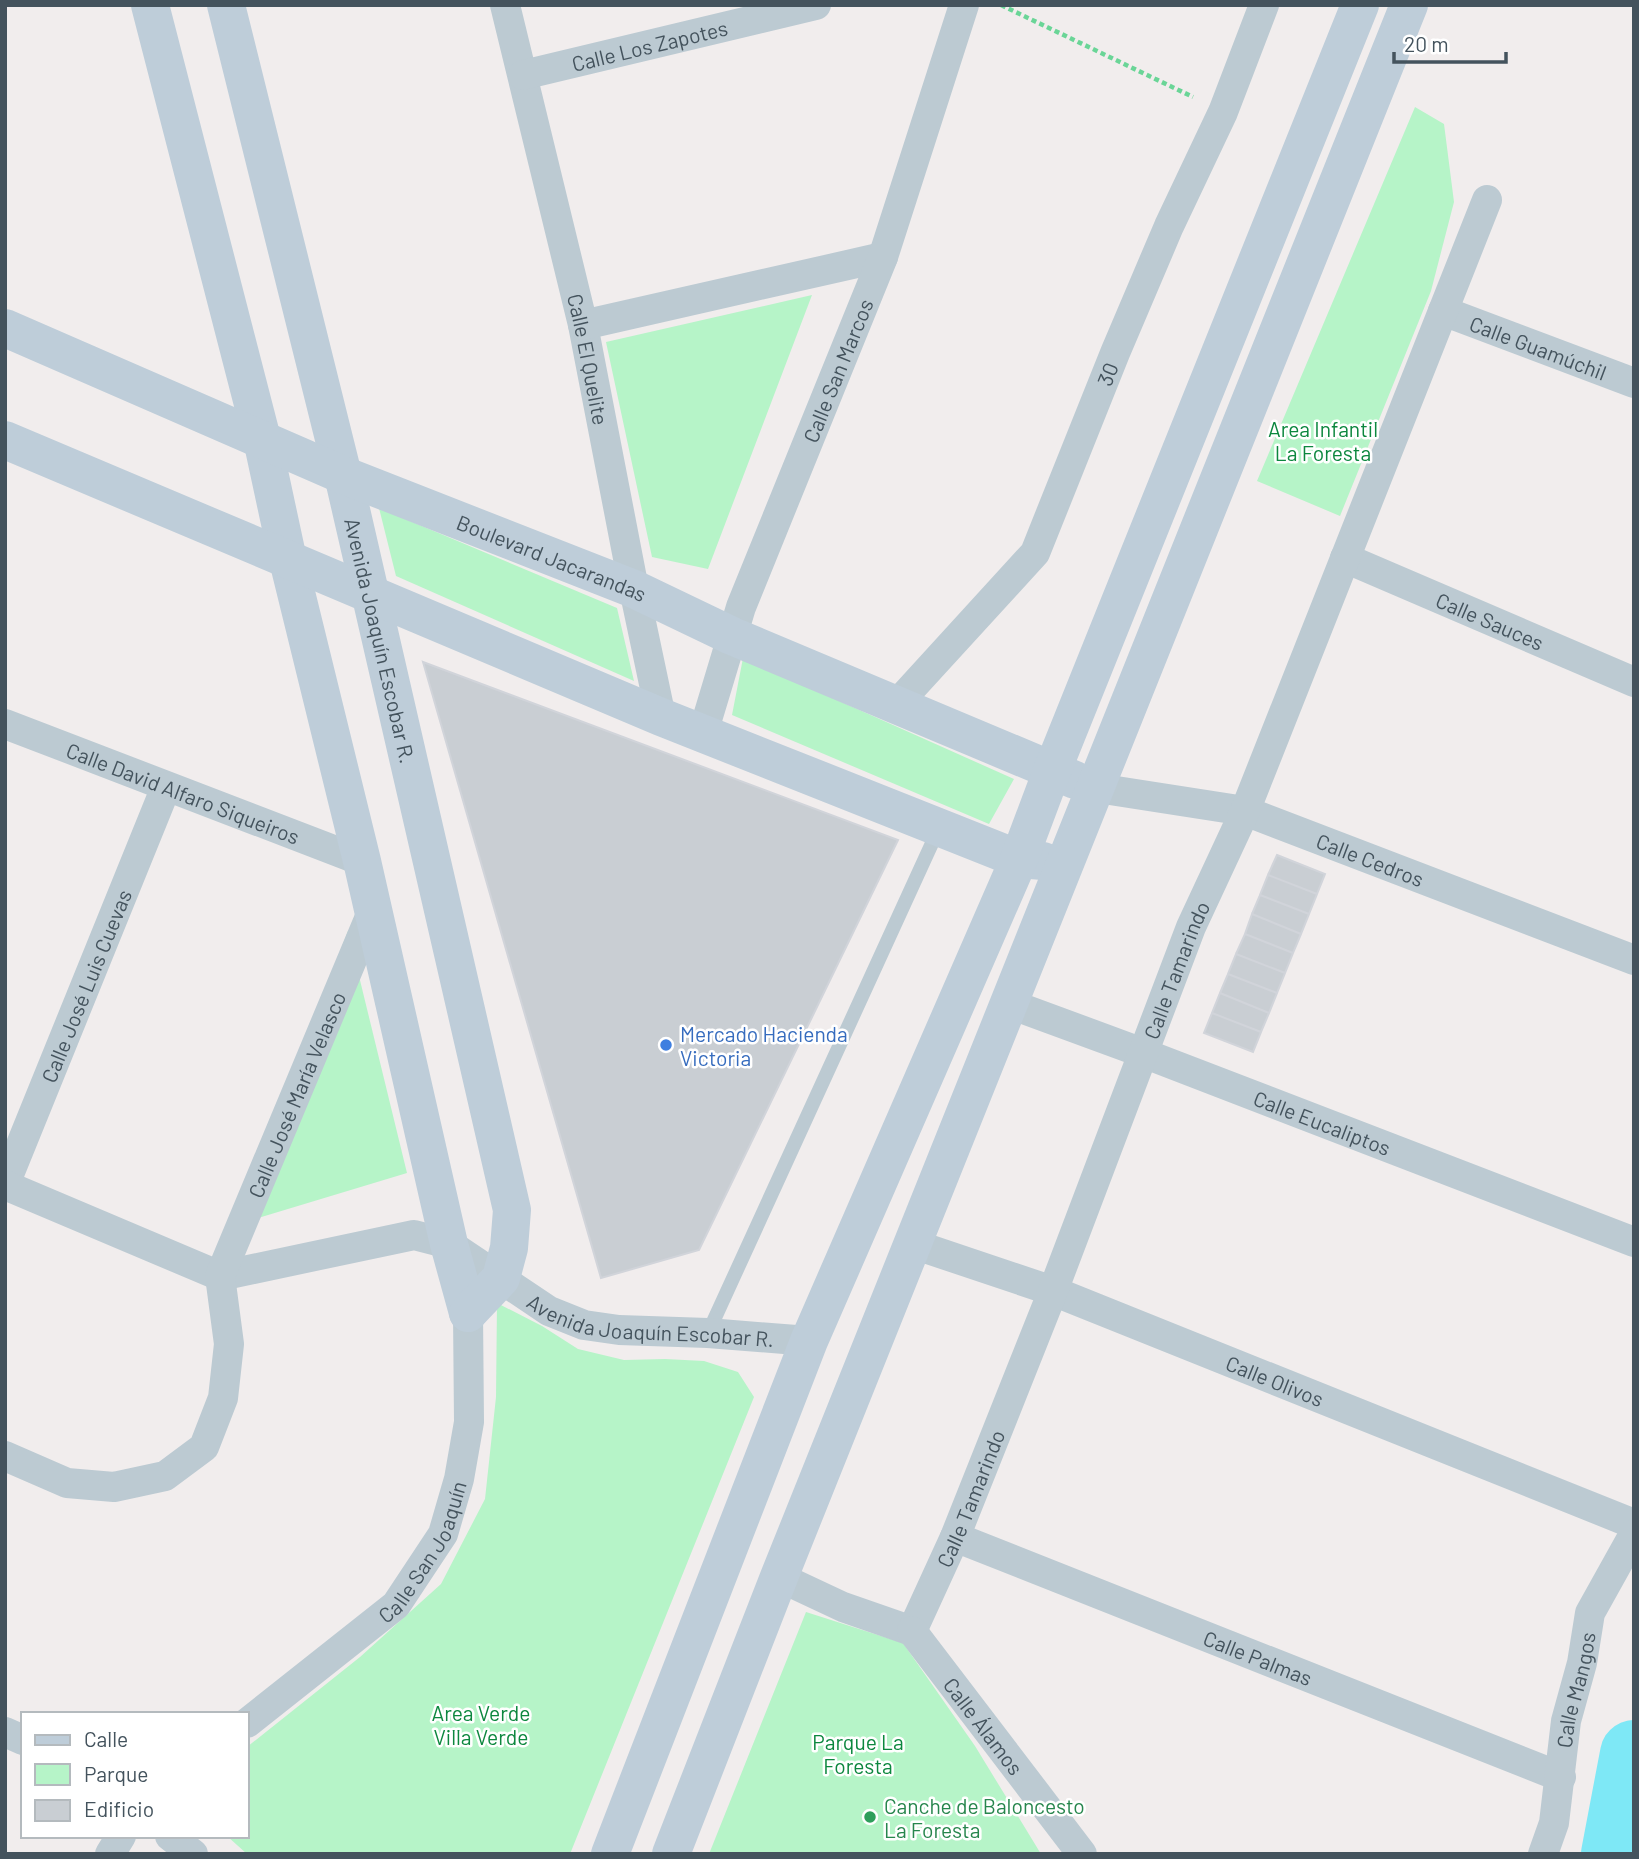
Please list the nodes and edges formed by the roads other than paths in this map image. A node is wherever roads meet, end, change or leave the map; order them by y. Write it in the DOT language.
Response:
graph roads {
  1 [pos="150,5"];
  2 [pos="226,5"];
  3 [pos="505,5"];
  4 [pos="816,5"];
  5 [pos="964,5"];
  6 [pos="1264,5"];
  7 [pos="1360,5"];
  8 [pos="1409,5"];
  9 [pos="523,75"];
  10 [pos="1487,200"];
  11 [pos="884,257"];
  12 [pos="1443,311"];
  13 [pos="583,324"];
  14 [pos="5,328"];
  15 [pos="1634,383"];
  16 [pos="262,439"];
  17 [pos="5,440"];
  18 [pos="343,475"];
  19 [pos="1345,558"];
  20 [pos="288,560"];
  21 [pos="634,589"];
  22 [pos="371,595"];
  23 [pos="732,636"];
  24 [pos="1634,682"];
  25 [pos="896,705"];
  26 [pos="661,717"];
  27 [pos="5,724"];
  28 [pos="703,733"];
  29 [pos="1052,771"];
  30 [pos="166,787"];
  31 [pos="1097,788"];
  32 [pos="1245,811"];
  33 [pos="939,827"];
  34 [pos="1019,859"];
  35 [pos="362,861"];
  36 [pos="1067,863"];
  37 [pos="372,912"];
  38 [pos="1634,960"];
  39 [pos="1010,1004"];
  40 [pos="1143,1053"];
  41 [pos="5,1185"];
  42 [pos="1634,1242"];
  43 [pos="449,1244"];
  44 [pos="913,1244"];
  45 [pos="220,1276"];
  46 [pos="502,1278"];
  47 [pos="1053,1291"];
  48 [pos="468,1313"];
  49 [pos="708,1333"];
  50 [pos="809,1341"];
  51 [pos="5,1456"];
  52 [pos="1634,1524"];
  53 [pos="1634,1534"];
  54 [pos="954,1537"];
  55 [pos="779,1577"];
  56 [pos="912,1631"];
  57 [pos="248,1722"];
  58 [pos="5,1732"];
  59 [pos="21,1739"];
  60 [pos="1561,1777"];
  61 [pos="120,1838"];
  62 [pos="173,1838"];
  63 [pos="110,1854"];
  64 [pos="193,1854"];
  65 [pos="610,1854"];
  66 [pos="671,1854"];
  67 [pos="1082,1854"];
  68 [pos="1543,1854"];
  1 -- 16 [label="main road"];
  2 -- 18 [label="main road, Avenida Joaquín Escobar R."];
  3 -- 9 [label="street, Calle El Quelite"];
  4 -- 9 [label="street, Calle Los Zapotes"];
  5 -- 11 [label="street, Calle San Marcos"];
  6 -- 25 [label="street, 30"];
  7 -- 29 [label="main road"];
  8 -- 31 [label="main road"];
  9 -- 13 [label="street, Calle El Quelite"];
  10 -- 12 [label="street, Calle Tamarindo"];
  11 -- 13 [label="street"];
  11 -- 23 [label="street, Calle San Marcos"];
  12 -- 15 [label="street, Calle Guamúchil"];
  12 -- 19 [label="street, Calle Tamarindo"];
  13 -- 21 [label="street, Calle El Quelite"];
  14 -- 16 [label="main road, Boulevard Jacarandas"];
  16 -- 18 [label="main road, Boulevard Jacarandas"];
  16 -- 20 [label="main road"];
  17 -- 20 [label="main road"];
  18 -- 21 [label="main road, Boulevard Jacarandas"];
  18 -- 22 [label="main road, Avenida Joaquín Escobar R."];
  19 -- 24 [label="street, Calle Sauces"];
  19 -- 32 [label="street, Calle Tamarindo"];
  20 -- 22 [label="main road"];
  20 -- 35 [label="main road"];
  21 -- 23 [label="main road, Boulevard Jacarandas"];
  21 -- 26 [label="street, Calle El Quelite"];
  22 -- 26 [label="main road"];
  22 -- 46 [label="main road, Avenida Joaquín Escobar R."];
  23 -- 25 [label="main road, Boulevard Jacarandas"];
  23 -- 28 [label="street, Calle San Marcos"];
  25 -- 29 [label="main road, Boulevard Jacarandas"];
  26 -- 28 [label="main road"];
  27 -- 30 [label="street, Calle David Alfaro Siqueiros"];
  28 -- 33 [label="main road"];
  29 -- 31 [label="main road, Boulevard Jacarandas"];
  29 -- 34 [label="main road"];
  30 -- 35 [label="street, Calle David Alfaro Siqueiros"];
  30 -- 41 [label="street, Calle José Luis Cuevas"];
  31 -- 32 [label="street, Calle Cedros"];
  31 -- 36 [label="main road"];
  32 -- 38 [label="street, Calle Cedros"];
  32 -- 40 [label="street, Calle Tamarindo"];
  33 -- 34 [label="main road"];
  33 -- 49 [label="lane"];
  34 -- 36 [label="main road"];
  34 -- 50 [label="main road"];
  35 -- 37 [label="main road"];
  36 -- 39 [label="main road"];
  37 -- 43 [label="main road"];
  37 -- 45 [label="street, Calle José María Velasco"];
  39 -- 40 [label="street, Calle Eucaliptos"];
  39 -- 44 [label="main road"];
  40 -- 42 [label="street, Calle Eucaliptos"];
  40 -- 47 [label="street, Calle Tamarindo"];
  41 -- 45 [label="street"];
  43 -- 45 [label="street, Avenida Joaquín Escobar R."];
  43 -- 46 [label="street, Avenida Joaquín Escobar R."];
  43 -- 48 [label="main road"];
  44 -- 47 [label="street, Calle Olivos"];
  44 -- 55 [label="main road"];
  45 -- 51 [label="street"];
  46 -- 48 [label="main road, Avenida Joaquín Escobar R."];
  46 -- 49 [label="street, Avenida Joaquín Escobar R."];
  47 -- 52 [label="street, Calle Olivos"];
  47 -- 54 [label="street, Calle Tamarindo"];
  48 -- 57 [label="street, Calle San Joaquín"];
  49 -- 50 [label="street, Avenida Joaquín Escobar R."];
  50 -- 65 [label="main road"];
  53 -- 60 [label="street, Calle Mangos"];
  54 -- 56 [label="street, Calle Tamarindo"];
  54 -- 60 [label="street, Calle Palmas"];
  55 -- 56 [label="street"];
  55 -- 66 [label="main road"];
  56 -- 67 [label="street, Calle Álamos"];
  58 -- 59 [label="street"];
  60 -- 68 [label="street, Calle Mangos"];
  61 -- 63 [label="street"];
  62 -- 64 [label="street"];
}
